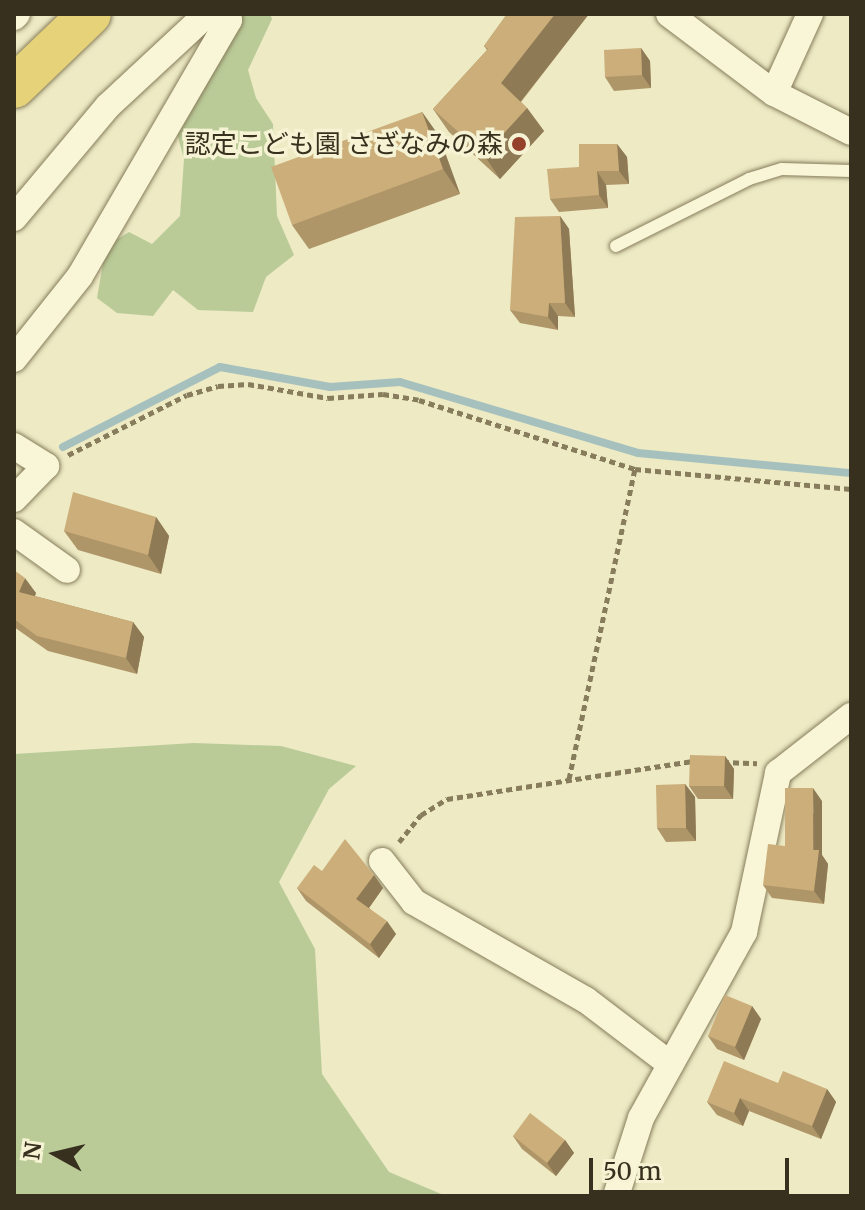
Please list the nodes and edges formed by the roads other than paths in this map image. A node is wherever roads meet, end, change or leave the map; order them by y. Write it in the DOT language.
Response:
graph roads {
  1 [pos="90,14"];
  2 [pos="207,14"];
  3 [pos="227,14"];
  4 [pos="669,14"];
  5 [pos="810,14"];
  6 [pos="14,87"];
  7 [pos="774,93"];
  8 [pos="851,132"];
  9 [pos="851,171"];
  10 [pos="14,218"];
  11 [pos="616,246"];
  12 [pos="14,359"];
  13 [pos="14,446"];
  14 [pos="14,499"];
  15 [pos="14,532"];
  16 [pos="67,570"];
  17 [pos="851,716"];
  18 [pos="382,861"];
  19 [pos="670,1064"];
  20 [pos="616,1196"];
  1 -- 6 [label="highway"];
  2 -- 10 [label="street"];
  3 -- 12 [label="street"];
  4 -- 7 [label="street"];
  5 -- 7 [label="street"];
  7 -- 8 [label="street"];
  9 -- 11 [label="lane"];
  13 -- 14 [label="street"];
  15 -- 16 [label="street"];
  17 -- 19 [label="street"];
  18 -- 19 [label="street"];
  19 -- 20 [label="street"];
}
